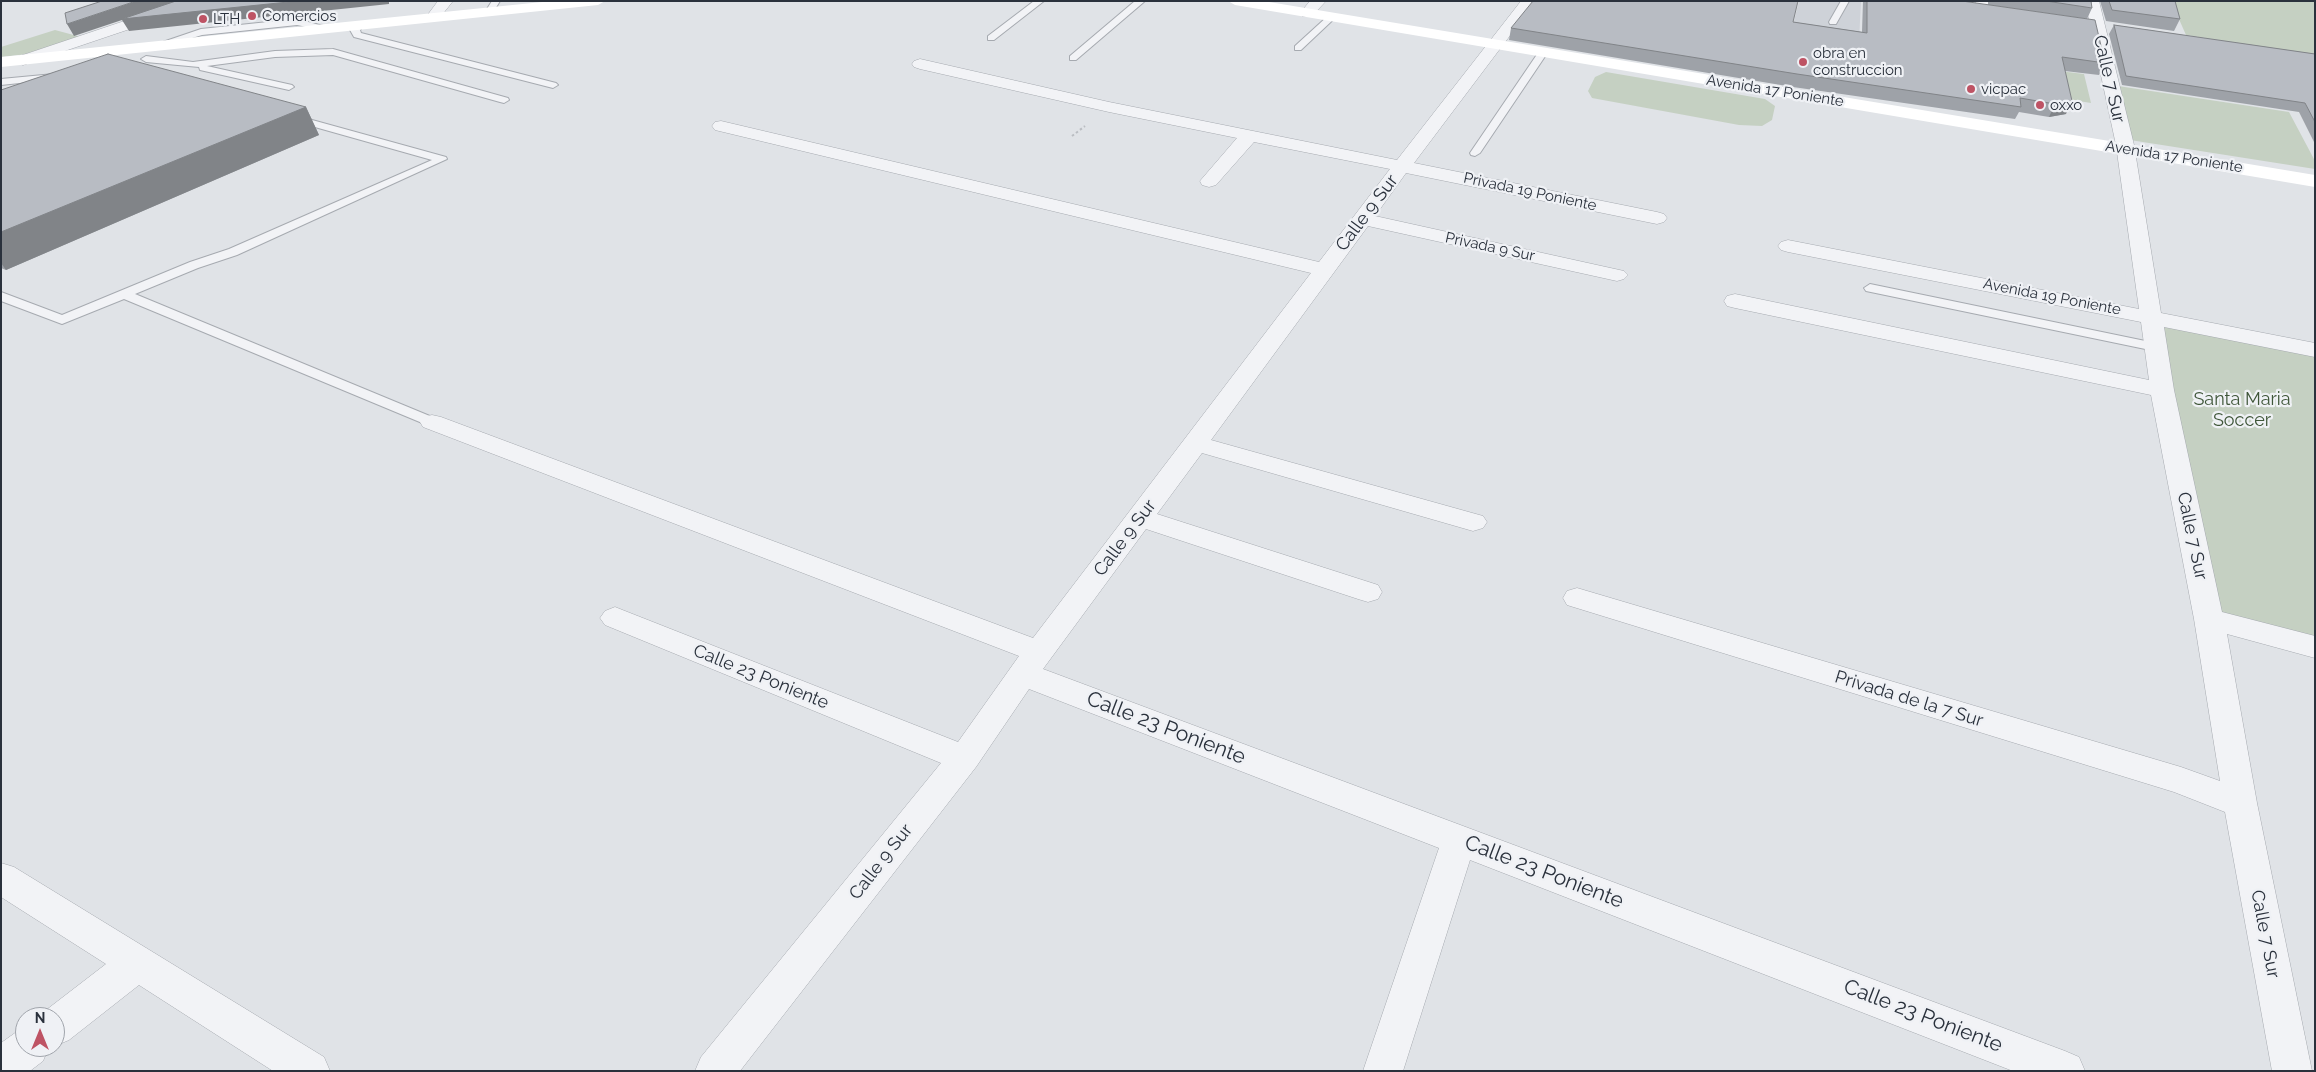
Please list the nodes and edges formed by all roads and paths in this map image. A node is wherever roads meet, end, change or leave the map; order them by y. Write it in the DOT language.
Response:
graph roads {
  1 [pos="200,1"];
  2 [pos="446,1"];
  3 [pos="1040,1"];
  4 [pos="1141,1"];
  5 [pos="1235,1"];
  6 [pos="1319,1"];
  7 [pos="1529,1"];
  8 [pos="1845,1"];
  9 [pos="593,2"];
  10 [pos="1975,4"];
  11 [pos="492,6"];
  12 [pos="1306,13"];
  13 [pos="2013,15"];
  14 [pos="433,17"];
  15 [pos="1332,17"];
  16 [pos="2096,20"];
  17 [pos="1833,22"];
  18 [pos="361,24"];
  19 [pos="991,38"];
  20 [pos="164,45"];
  21 [pos="1497,45"];
  22 [pos="1298,48"];
  23 [pos="1543,52"];
  24 [pos="1073,58"];
  25 [pos="23,60"];
  26 [pos="1,62"];
  27 [pos="920,64"];
  28 [pos="193,65"];
  29 [pos="69,76"];
  30 [pos="553,85"];
  31 [pos="5,87"];
  32 [pos="288,87"];
  33 [pos="504,100"];
  34 [pos="284,115"];
  35 [pos="721,126"];
  36 [pos="1250,135"];
  37 [pos="2126,149"];
  38 [pos="1476,152"];
  39 [pos="1402,166"];
  40 [pos="1209,181"];
  41 [pos="2315,181"];
  42 [pos="1657,218"];
  43 [pos="1362,219"];
  44 [pos="1788,246"];
  45 [pos="1325,270"];
  46 [pos="1617,275"];
  47 [pos="1870,288"];
  48 [pos="126,295"];
  49 [pos="1,296"];
  50 [pos="1734,301"];
  51 [pos="2150,317"];
  52 [pos="2155,347"];
  53 [pos="2315,350"];
  54 [pos="2162,390"];
  55 [pos="432,422"];
  56 [pos="1195,443"];
  57 [pos="1140,518"];
  58 [pos="1473,522"];
  59 [pos="1368,592"];
  60 [pos="1577,598"];
  61 [pos="615,618"];
  62 [pos="2209,619"];
  63 [pos="2315,647"];
  64 [pos="1031,663"];
  65 [pos="964,758"];
  66 [pos="2240,803"];
  67 [pos="1459,840"];
  68 [pos="1,878"];
  69 [pos="136,964"];
  70 [pos="65,1019"];
  71 [pos="16,1057"];
  72 [pos="1,1068"];
  73 [pos="310,1071"];
  74 [pos="715,1071"];
  75 [pos="1383,1071"];
  76 [pos="2065,1071"];
  77 [pos="2292,1071"];
  1 -- 25 [label="street"];
  2 -- 14 [label="street"];
  3 -- 19 [label="lane"];
  4 -- 24 [label="lane"];
  5 -- 12 [label="main road, Avenida 17 Poniente"];
  6 -- 12 [label="street"];
  7 -- 21 [label="street, Calle 9 Sur"];
  8 -- 17 [label="lane"];
  9 -- 11 [label="main road"];
  10 -- 13 [label="street"];
  11 -- 14 [label="main road"];
  12 -- 15 [label="main road, Avenida 17 Poniente"];
  14 -- 18 [label="main road"];
  15 -- 21 [label="main road, Avenida 17 Poniente"];
  15 -- 22 [label="lane"];
  16 -- 37 [label="street, Calle 7 Sur"];
  18 -- 20 [label="main road"];
  18 -- 30 [label="lane"];
  20 -- 25 [label="main road"];
  20 -- 28 [label="lane"];
  21 -- 23 [label="main road, Avenida 17 Poniente"];
  21 -- 39 [label="street, Calle 9 Sur"];
  23 -- 37 [label="main road, Avenida 17 Poniente"];
  23 -- 38 [label="lane"];
  25 -- 26 [label="main road"];
  27 -- 36 [label="street, Privada 19 Poniente"];
  28 -- 32 [label="lane"];
  28 -- 33 [label="lane"];
  29 -- 31 [label="lane"];
  34 -- 48 [label="lane"];
  35 -- 45 [label="street"];
  36 -- 39 [label="street, Privada 19 Poniente"];
  36 -- 40 [label="street"];
  37 -- 41 [label="main road, Avenida 17 Poniente"];
  37 -- 51 [label="street, Calle 7 Sur"];
  39 -- 42 [label="street, Privada 19 Poniente"];
  39 -- 43 [label="street, Calle 9 Sur"];
  43 -- 45 [label="street, Calle 9 Sur"];
  43 -- 46 [label="street, Privada 9 Sur"];
  44 -- 51 [label="street, Avenida 19 Poniente"];
  45 -- 56 [label="street, Calle 9 Sur"];
  47 -- 52 [label="lane"];
  48 -- 49 [label="lane"];
  48 -- 55 [label="lane"];
  50 -- 54 [label="street"];
  51 -- 52 [label="street, Calle 7 Sur"];
  51 -- 53 [label="street, Avenida 19 Poniente"];
  52 -- 54 [label="street, Calle 7 Sur"];
  54 -- 62 [label="street, Calle 7 Sur"];
  55 -- 64 [label="street, Calle 23 Poniente"];
  56 -- 57 [label="street, Calle 9 Sur"];
  56 -- 58 [label="street"];
  57 -- 59 [label="street"];
  57 -- 64 [label="street, Calle 9 Sur"];
  60 -- 66 [label="street, Privada de la 7 Sur"];
  61 -- 65 [label="street, Calle 23 Poniente"];
  62 -- 63 [label="street"];
  62 -- 66 [label="street, Calle 7 Sur"];
  64 -- 65 [label="street, Calle 9 Sur"];
  64 -- 67 [label="street, Calle 23 Poniente"];
  65 -- 74 [label="street, Calle 9 Sur"];
  66 -- 77 [label="street, Calle 7 Sur"];
  67 -- 75 [label="street"];
  67 -- 76 [label="street, Calle 23 Poniente"];
  68 -- 69 [label="street"];
  69 -- 70 [label="street"];
  69 -- 73 [label="street"];
  71 -- 72 [label="street"];
}
